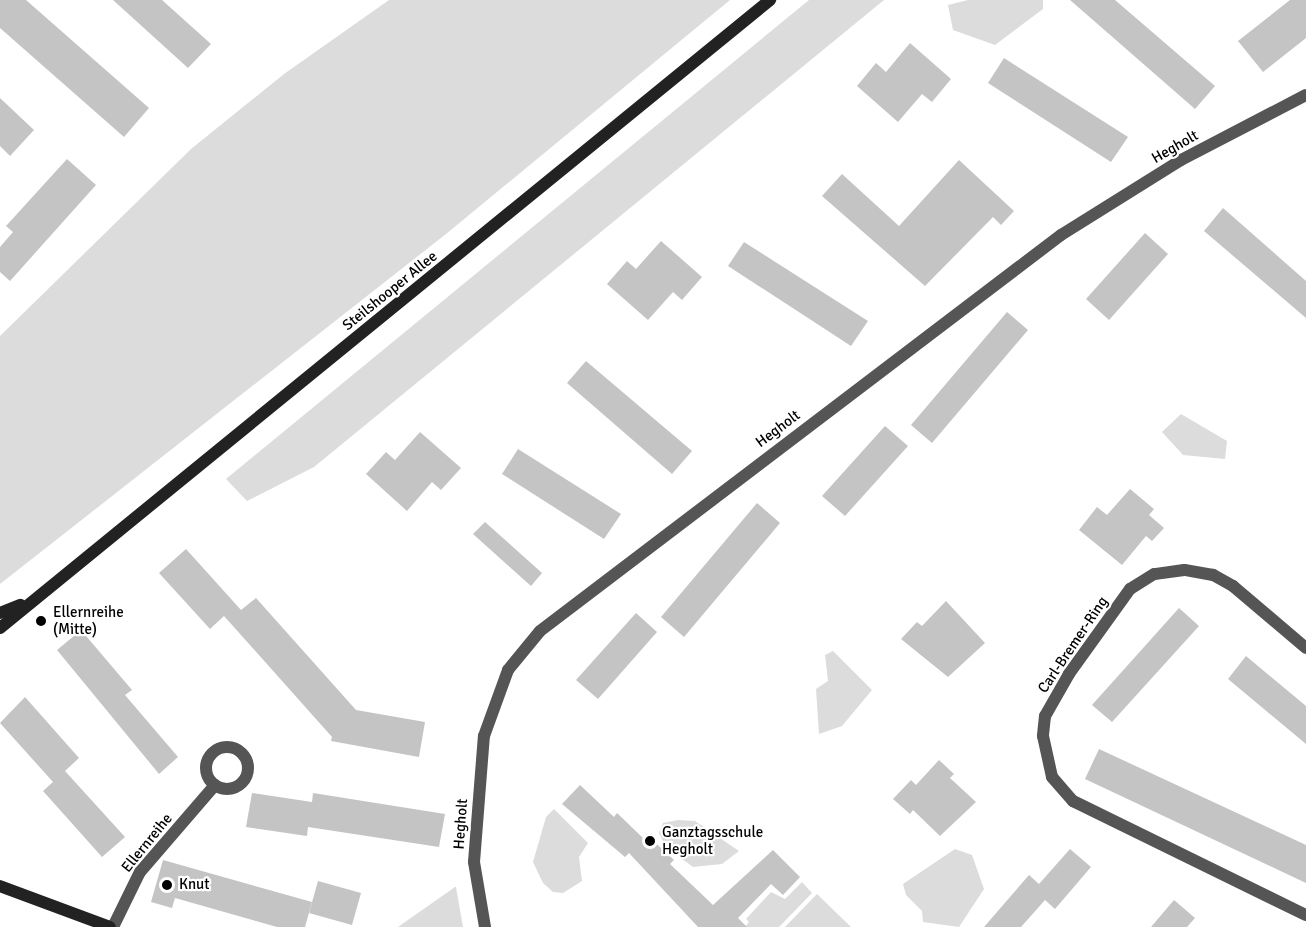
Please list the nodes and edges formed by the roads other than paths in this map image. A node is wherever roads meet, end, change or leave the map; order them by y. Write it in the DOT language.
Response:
graph roads {
  1 [pos="770,0"];
  2 [pos="1306,95"];
  3 [pos="26,603"];
  4 [pos="0,613"];
  5 [pos="0,628"];
  6 [pos="1306,648"];
  7 [pos="215,784"];
  8 [pos="0,886"];
  9 [pos="1306,915"];
  10 [pos="111,927"];
  11 [pos="485,927"];
  1 -- 3 [label="main road, Steilshooper Allee"];
  2 -- 11 [label="street, Hegholt"];
  3 -- 4 [label="main road, Steilshooper Allee"];
  3 -- 5 [label="main road, Steilshooper Allee"];
  6 -- 9 [label="street, Carl-Bremer-Ring"];
  7 -- 10 [label="street, Ellernreihe"];
  8 -- 10 [label="main road, Ellernreihe"];
}
